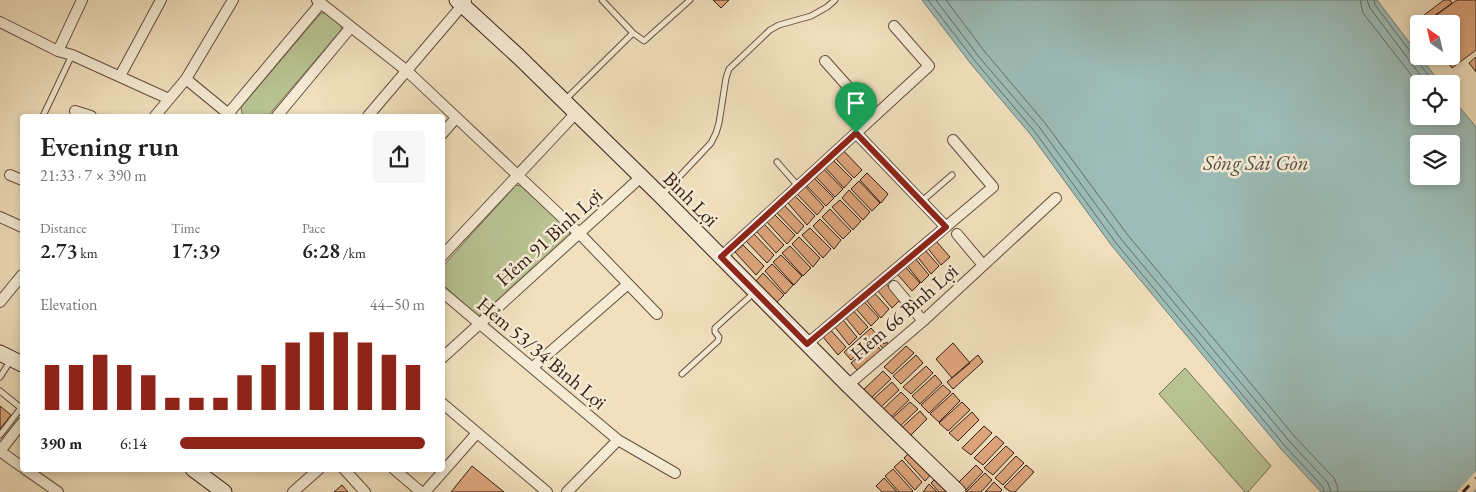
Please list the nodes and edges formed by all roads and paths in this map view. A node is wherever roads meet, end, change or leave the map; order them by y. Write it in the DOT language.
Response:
graph roads {
  1 [pos="82,0"];
  2 [pos="161,0"];
  3 [pos="233,0"];
  4 [pos="602,0"];
  5 [pos="690,0"];
  6 [pos="834,0"];
  7 [pos="319,1"];
  8 [pos="462,2"];
  9 [pos="0,22"];
  10 [pos="894,26"];
  11 [pos="351,27"];
  12 [pos="633,33"];
  13 [pos="58,50"];
  14 [pos="72,55"];
  15 [pos="825,61"];
  16 [pos="407,71"];
  17 [pos="120,76"];
  18 [pos="186,78"];
  19 [pos="169,99"];
  20 [pos="564,101"];
  21 [pos="75,111"];
  22 [pos="576,113"];
  23 [pos="44,114"];
  24 [pos="85,114"];
  25 [pos="157,114"];
  26 [pos="229,114"];
  27 [pos="231,114"];
  28 [pos="279,114"];
  29 [pos="370,114"];
  30 [pos="874,116"];
  31 [pos="456,118"];
  32 [pos="445,131"];
  33 [pos="856,133"];
  34 [pos="952,140"];
  35 [pos="777,162"];
  36 [pos="10,175"];
  37 [pos="517,175"];
  38 [pos="952,175"];
  39 [pos="641,177"];
  40 [pos="20,179"];
  41 [pos="799,186"];
  42 [pos="661,196"];
  43 [pos="1056,198"];
  44 [pos="922,202"];
  45 [pos="0,217"];
  46 [pos="20,226"];
  47 [pos="946,227"];
  48 [pos="579,233"];
  49 [pos="957,234"];
  50 [pos="445,253"];
  51 [pos="721,257"];
  52 [pos="983,265"];
  53 [pos="20,278"];
  54 [pos="628,284"];
  55 [pos="894,286"];
  56 [pos="755,292"];
  57 [pos="445,295"];
  58 [pos="0,302"];
  59 [pos="657,314"];
  60 [pos="923,321"];
  61 [pos="480,324"];
  62 [pos="807,344"];
  63 [pos="445,355"];
  64 [pos="11,358"];
  65 [pos="533,367"];
  66 [pos="682,374"];
  67 [pos="0,377"];
  68 [pos="848,385"];
  69 [pos="0,391"];
  70 [pos="445,406"];
  71 [pos="20,407"];
  72 [pos="20,409"];
  73 [pos="20,426"];
  74 [pos="477,433"];
  75 [pos="0,435"];
  76 [pos="618,440"];
  77 [pos="0,451"];
  78 [pos="20,465"];
  79 [pos="445,469"];
  80 [pos="29,472"];
  81 [pos="198,472"];
  82 [pos="316,472"];
  83 [pos="347,472"];
  84 [pos="398,472"];
  85 [pos="443,472"];
  86 [pos="675,473"];
  87 [pos="54,491"];
  88 [pos="224,492"];
  89 [pos="293,492"];
  90 [pos="365,492"];
  91 [pos="421,492"];
  92 [pos="425,492"];
  93 [pos="547,492"];
  94 [pos="567,492"];
  95 [pos="958,492"];
  1 -- 13 [label="street"];
  2 -- 17 [label="street"];
  3 -- 18 [label="street"];
  4 -- 12 [label="lane"];
  5 -- 12 [label="lane"];
  6 -- 42 [label="lane"];
  7 -- 11 [label="street"];
  7 -- 27 [label="street"];
  8 -- 16 [label="street"];
  8 -- 20 [label="street, Bình Lợi"];
  9 -- 13 [label="street"];
  10 -- 30 [label="street"];
  11 -- 16 [label="street"];
  11 -- 28 [label="street"];
  12 -- 20 [label="lane"];
  13 -- 14 [label="street"];
  14 -- 17 [label="street"];
  14 -- 23 [label="lane"];
  15 -- 30 [label="street"];
  16 -- 29 [label="street"];
  16 -- 31 [label="street"];
  17 -- 19 [label="street"];
  18 -- 19 [label="street"];
  18 -- 26 [label="street"];
  19 -- 25 [label="street"];
  20 -- 22 [label="street, Bình Lợi"];
  21 -- 24 [label="street"];
  22 -- 37 [label="street"];
  22 -- 39 [label="street, Bình Lợi"];
  30 -- 33 [label="street"];
  31 -- 32 [label="street"];
  31 -- 37 [label="street"];
  33 -- 41 [label="street"];
  33 -- 44 [label="street"];
  34 -- 47 [label="street"];
  35 -- 41 [label="lane"];
  36 -- 40 [label="street"];
  37 -- 48 [label="street"];
  37 -- 50 [label="street"];
  38 -- 44 [label="lane"];
  39 -- 42 [label="street, Bình Lợi"];
  39 -- 48 [label="street, Hẻm 91 Bình Lợi"];
  41 -- 51 [label="street"];
  42 -- 51 [label="street, Bình Lợi"];
  43 -- 52 [label="street, Hẻm 66 Bình Lợi"];
  44 -- 47 [label="street"];
  45 -- 46 [label="street"];
  47 -- 62 [label="street"];
  48 -- 54 [label="street"];
  48 -- 61 [label="street, Hẻm 91 Bình Lợi"];
  49 -- 52 [label="street, Hẻm 66 Bình Lợi"];
  51 -- 56 [label="street, Bình Lợi"];
  52 -- 60 [label="street, Hẻm 66 Bình Lợi"];
  53 -- 58 [label="street"];
  54 -- 59 [label="street"];
  54 -- 65 [label="street"];
  55 -- 60 [label="street"];
  56 -- 62 [label="street, Bình Lợi"];
  56 -- 66 [label="lane"];
  57 -- 61 [label="street, Hẻm 53/34 Bình Lợi"];
  60 -- 68 [label="street, Hẻm 66 Bình Lợi"];
  61 -- 63 [label="street, Hẻm 91 Bình Lợi"];
  61 -- 65 [label="street, Hẻm 53/34 Bình Lợi"];
  62 -- 68 [label="street, Bình Lợi"];
  64 -- 67 [label="lane"];
  65 -- 76 [label="street, Hẻm 53/34 Bình Lợi"];
  68 -- 95 [label="street, Bình Lợi"];
  69 -- 71 [label="lane"];
  70 -- 74 [label="street"];
  72 -- 75 [label="lane"];
  73 -- 77 [label="street"];
  74 -- 79 [label="street"];
  74 -- 93 [label="street"];
  76 -- 86 [label="street, Hẻm 53/34 Bình Lợi"];
  76 -- 94 [label="street"];
  77 -- 78 [label="street"];
  80 -- 87 [label="street"];
  81 -- 88 [label="street"];
  82 -- 89 [label="street"];
  83 -- 90 [label="street"];
  84 -- 91 [label="street"];
  85 -- 92 [label="street"];
}
